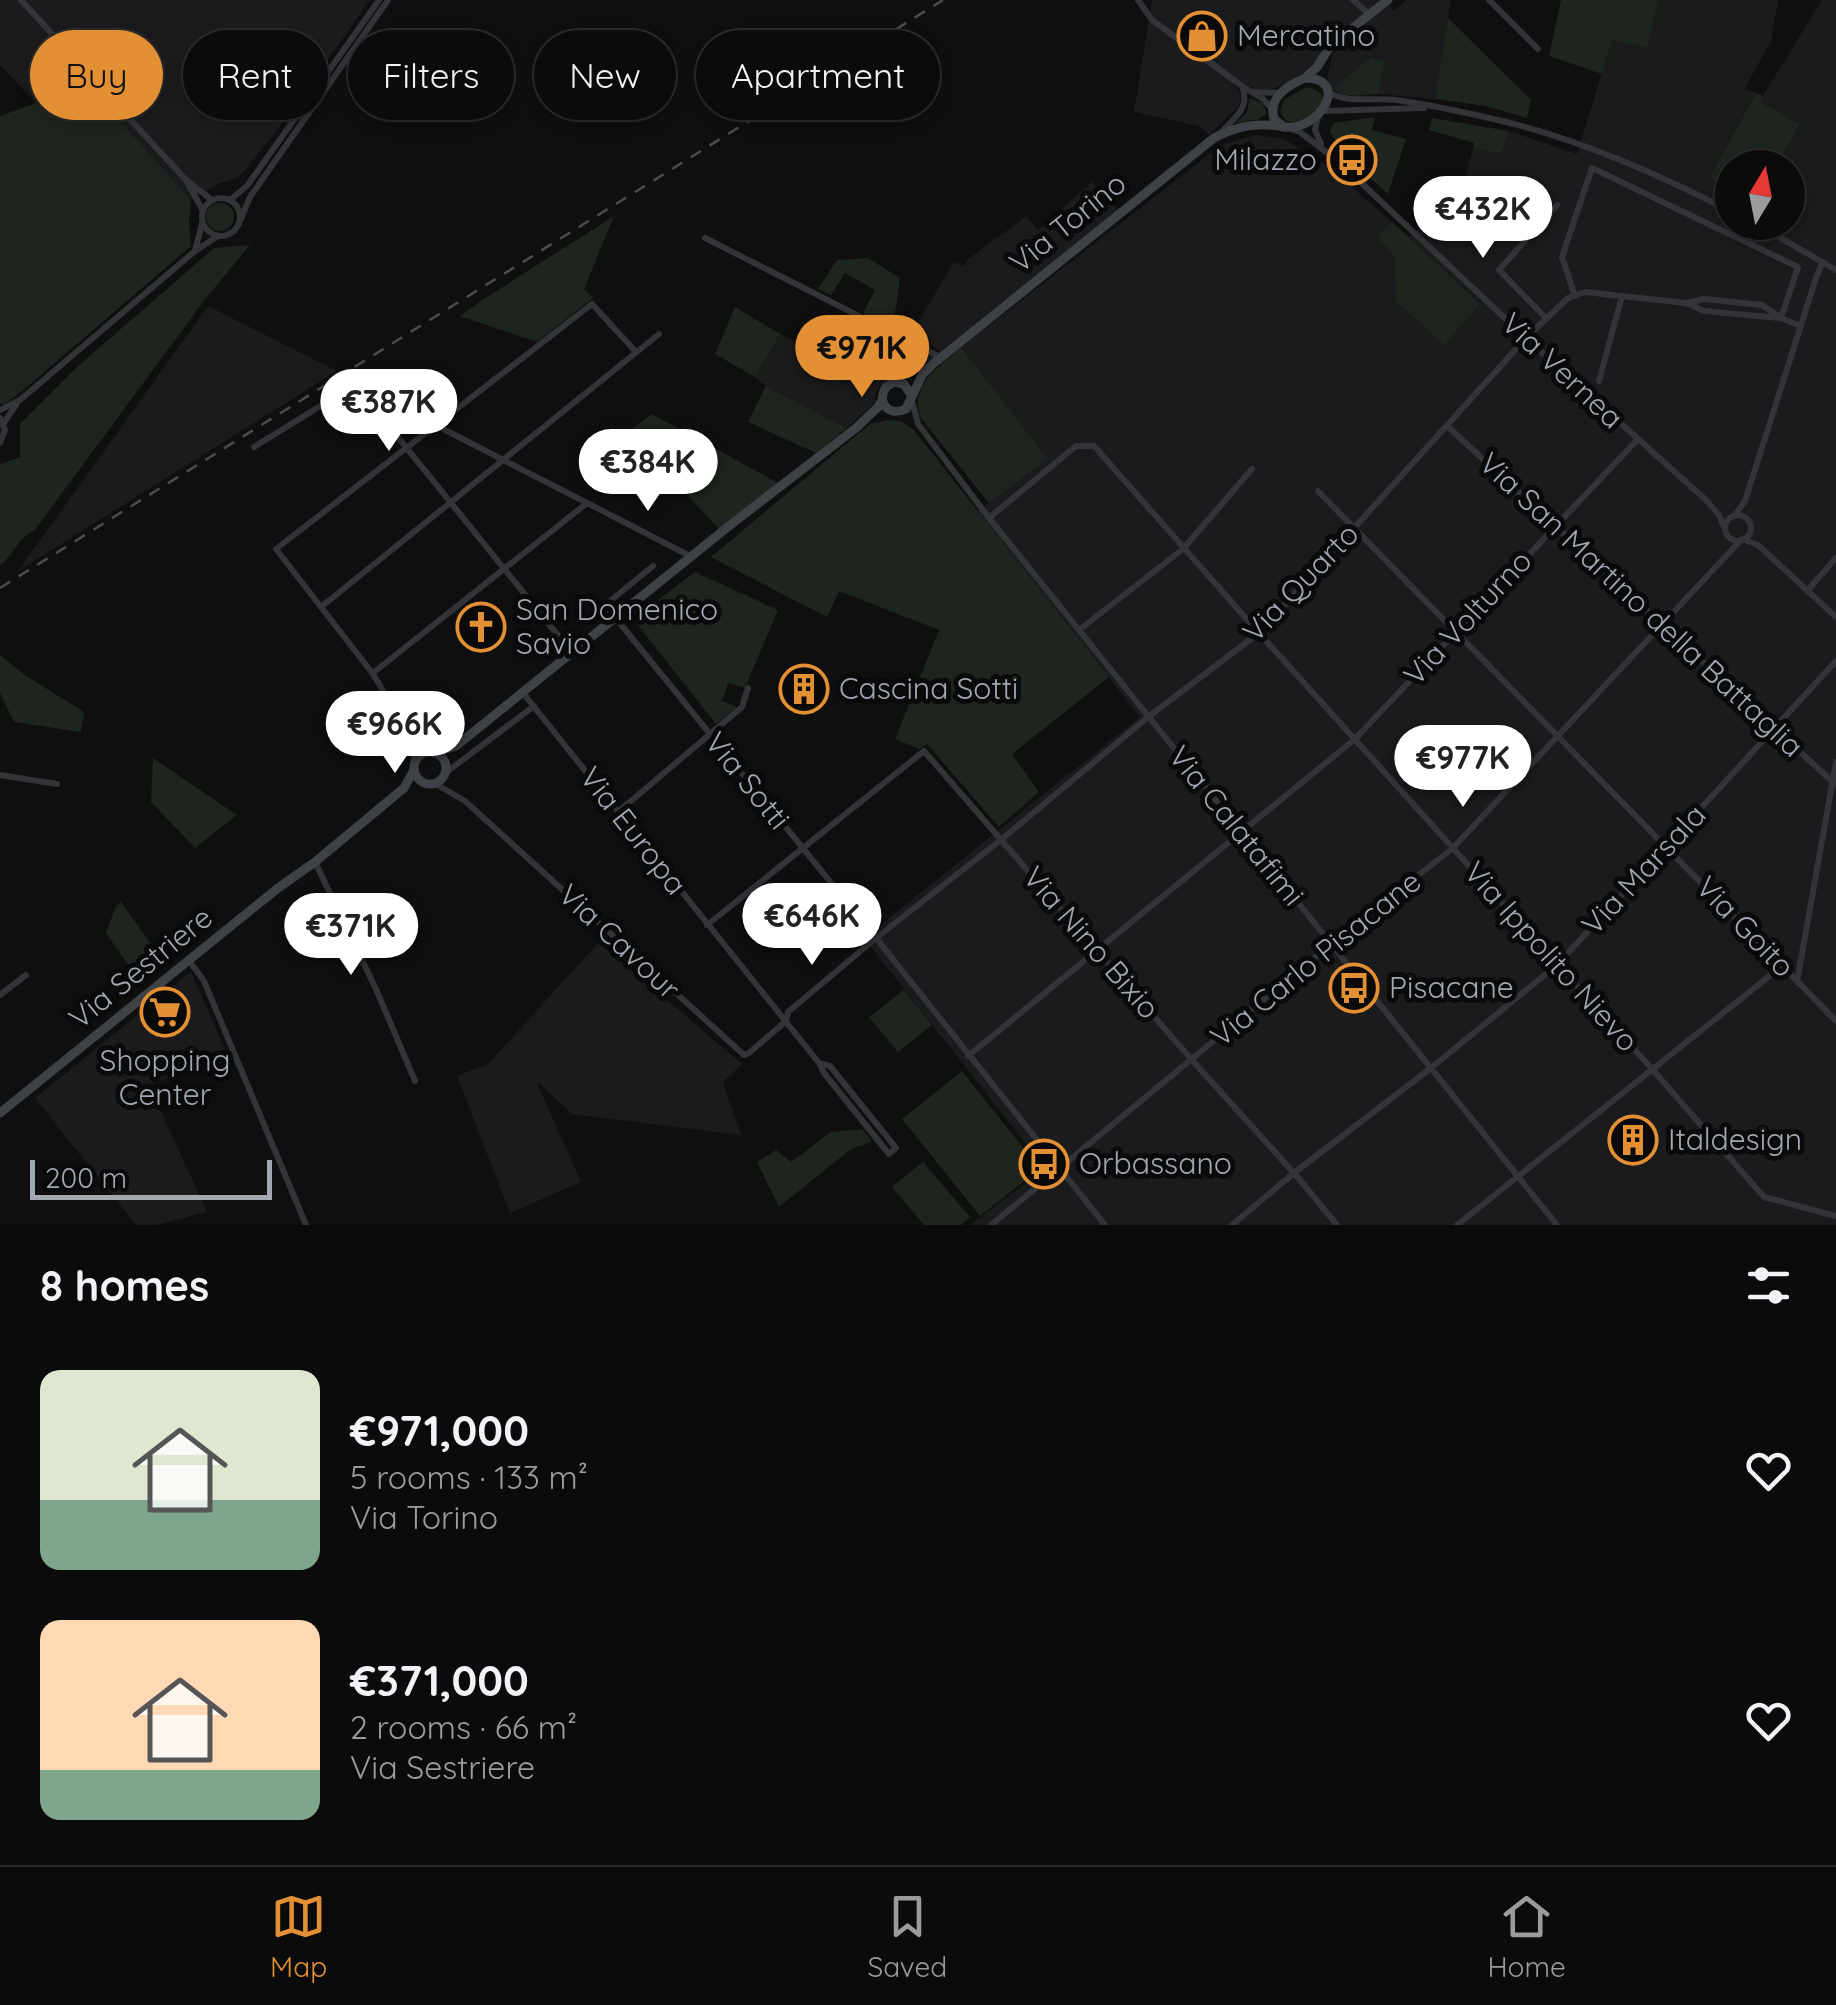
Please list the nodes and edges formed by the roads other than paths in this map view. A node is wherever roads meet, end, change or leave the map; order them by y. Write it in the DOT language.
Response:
graph roads {
  1 [pos="21,0"];
  2 [pos="379,0"];
  3 [pos="388,0"];
  4 [pos="1138,0"];
  5 [pos="1353,0"];
  6 [pos="1388,0"];
  7 [pos="1489,0"];
  8 [pos="1369,14"];
  9 [pos="48,30"];
  10 [pos="1538,49"];
  11 [pos="1324,58"];
  12 [pos="1301,80"];
  13 [pos="1242,86"];
  14 [pos="1326,88"];
  15 [pos="1254,92"];
  16 [pos="1281,93"];
  17 [pos="1435,108"];
  18 [pos="1272,110"];
  19 [pos="1320,113"];
  20 [pos="130,120"];
  21 [pos="1253,125"];
  22 [pos="1287,128"];
  23 [pos="1219,135"];
  24 [pos="1325,150"];
  25 [pos="186,180"];
  26 [pos="212,200"];
  27 [pos="230,200"];
  28 [pos="1715,204"];
  29 [pos="1557,205"];
  30 [pos="203,210"];
  31 [pos="240,221"];
  32 [pos="202,222"];
  33 [pos="218,236"];
  34 [pos="706,238"];
  35 [pos="1785,240"];
  36 [pos="195,251"];
  37 [pos="1824,262"];
  38 [pos="1836,270"];
  39 [pos="1575,296"];
  40 [pos="1622,296"];
  41 [pos="1546,318"];
  42 [pos="1781,318"];
  43 [pos="1801,326"];
  44 [pos="659,334"];
  45 [pos="1526,338"];
  46 [pos="636,352"];
  47 [pos="940,357"];
  48 [pos="922,375"];
  49 [pos="1598,381"];
  50 [pos="899,382"];
  51 [pos="356,384"];
  52 [pos="912,398"];
  53 [pos="20,400"];
  54 [pos="882,400"];
  55 [pos="0,410"];
  56 [pos="894,412"];
  57 [pos="2,421"];
  58 [pos="864,421"];
  59 [pos="918,424"];
  60 [pos="436,425"];
  61 [pos="1446,426"];
  62 [pos="1637,440"];
  63 [pos="0,443"];
  64 [pos="254,447"];
  65 [pos="407,447"];
  66 [pos="504,460"];
  67 [pos="1252,469"];
  68 [pos="1318,490"];
  69 [pos="1745,501"];
  70 [pos="451,502"];
  71 [pos="587,503"];
  72 [pos="1714,508"];
  73 [pos="1734,516"];
  74 [pos="989,518"];
  75 [pos="1747,519"];
  76 [pos="1555,525"];
  77 [pos="1354,528"];
  78 [pos="1726,528"];
  79 [pos="1750,528"];
  80 [pos="1730,538"];
  81 [pos="1742,540"];
  82 [pos="1758,546"];
  83 [pos="1183,549"];
  84 [pos="1728,553"];
  85 [pos="692,556"];
  86 [pos="1836,558"];
  87 [pos="653,566"];
  88 [pos="505,569"];
  89 [pos="1807,591"];
  90 [pos="320,607"];
  91 [pos="616,618"];
  92 [pos="1836,618"];
  93 [pos="1661,625"];
  94 [pos="1079,630"];
  95 [pos="1456,632"];
  96 [pos="1258,634"];
  97 [pos="573,654"];
  98 [pos="1836,662"];
  99 [pos="373,674"];
  100 [pos="748,688"];
  101 [pos="524,693"];
  102 [pos="534,706"];
  103 [pos="1148,717"];
  104 [pos="1774,729"];
  105 [pos="711,736"];
  106 [pos="1558,736"];
  107 [pos="1355,739"];
  108 [pos="414,742"];
  109 [pos="456,746"];
  110 [pos="432,753"];
  111 [pos="1836,762"];
  112 [pos="414,768"];
  113 [pos="444,773"];
  114 [pos="0,775"];
  115 [pos="430,783"];
  116 [pos="57,784"];
  117 [pos="1834,784"];
  118 [pos="404,788"];
  119 [pos="454,794"];
  120 [pos="618,812"];
  121 [pos="1242,832"];
  122 [pos="1002,839"];
  123 [pos="1666,846"];
  124 [pos="1454,848"];
  125 [pos="802,849"];
  126 [pos="314,862"];
  127 [pos="707,924"];
  128 [pos="876,938"];
  129 [pos="1332,943"];
  130 [pos="1098,950"];
  131 [pos="190,962"];
  132 [pos="1558,964"];
  133 [pos="1782,966"];
  134 [pos="26,976"];
  135 [pos="1797,982"];
  136 [pos="0,995"];
  137 [pos="1836,1020"];
  138 [pos="786,1021"];
  139 [pos="968,1056"];
  140 [pos="1192,1060"];
  141 [pos="819,1063"];
  142 [pos="1431,1068"];
  143 [pos="1652,1068"];
  144 [pos="415,1082"];
  145 [pos="0,1113"];
  146 [pos="1059,1169"];
  147 [pos="1294,1173"];
  148 [pos="1518,1178"];
  149 [pos="1836,1216"];
  150 [pos="306,1225"];
  151 [pos="991,1225"];
  152 [pos="1104,1225"];
  153 [pos="1232,1225"];
  154 [pos="1337,1225"];
  155 [pos="1457,1225"];
  156 [pos="1557,1225"];
  1 -- 9 [label="street"];
  2 -- 27 [label="street"];
  3 -- 31 [label="street"];
  4 -- 13 [label="street"];
  5 -- 8 [label="street"];
  6 -- 8 [label="main road"];
  7 -- 10 [label="street"];
  8 -- 11 [label="main road"];
  11 -- 12 [label="main road"];
  11 -- 14 [label="main road"];
  12 -- 14 [label="main road"];
  12 -- 16 [label="main road"];
  13 -- 15 [label="street"];
  13 -- 23 [label="street"];
  14 -- 17 [label="street"];
  14 -- 19 [label="main road"];
  15 -- 16 [label="street"];
  15 -- 18 [label="street"];
  16 -- 18 [label="main road"];
  17 -- 19 [label="street"];
  17 -- 28 [label="street"];
  18 -- 21 [label="main road"];
  18 -- 22 [label="main road"];
  19 -- 22 [label="main road"];
  19 -- 24 [label="street"];
  20 -- 25 [label="street"];
  21 -- 22 [label="main road"];
  21 -- 23 [label="main road, Via Torino"];
  22 -- 24 [label="street, Via Vernea"];
  23 -- 47 [label="main road, Via Torino"];
  24 -- 45 [label="street, Via Vernea"];
  25 -- 26 [label="street"];
  25 -- 30 [label="street"];
  26 -- 27 [label="street"];
  26 -- 30 [label="street"];
  27 -- 31 [label="street"];
  29 -- 41 [label="street"];
  30 -- 32 [label="street"];
  31 -- 33 [label="street"];
  32 -- 33 [label="street"];
  32 -- 36 [label="street"];
  33 -- 36 [label="street"];
  34 -- 47 [label="street"];
  35 -- 37 [label="street"];
  36 -- 53 [label="street"];
  37 -- 38 [label="street"];
  37 -- 43 [label="street"];
  39 -- 40 [label="street"];
  39 -- 41 [label="street, Via Quarto"];
  39 -- 42 [label="street"];
  40 -- 42 [label="street"];
  40 -- 49 [label="street"];
  41 -- 45 [label="street, Via Quarto"];
  42 -- 43 [label="street"];
  43 -- 69 [label="street"];
  44 -- 46 [label="street"];
  45 -- 61 [label="street, Via Quarto"];
  45 -- 62 [label="street, Via Vernea"];
  46 -- 60 [label="street"];
  46 -- 66 [label="street"];
  47 -- 48 [label="main road, Via Torino"];
  48 -- 50 [label="main road, Via Torino"];
  48 -- 52 [label="main road, Via Torino"];
  50 -- 52 [label="main road"];
  50 -- 54 [label="main road, Via Torino"];
  51 -- 60 [label="street"];
  51 -- 64 [label="street"];
  51 -- 65 [label="street"];
  52 -- 56 [label="main road, Via Torino"];
  52 -- 59 [label="street, Via Calatafimi"];
  53 -- 55 [label="street"];
  53 -- 57 [label="street"];
  54 -- 56 [label="main road"];
  54 -- 58 [label="main road, Via Torino"];
  56 -- 58 [label="main road, Via Torino"];
  56 -- 59 [label="street, Via Calatafimi"];
  57 -- 63 [label="street"];
  58 -- 85 [label="main road, Via Torino"];
  59 -- 74 [label="street, Via Calatafimi"];
  60 -- 65 [label="street"];
  60 -- 66 [label="street"];
  61 -- 76 [label="street, Via San Martino della Battaglia"];
  61 -- 77 [label="street, Via Quarto"];
  62 -- 72 [label="street, Via Vernea"];
  62 -- 76 [label="street, Via Volturno"];
  65 -- 70 [label="street"];
  65 -- 90 [label="street"];
  66 -- 70 [label="street"];
  66 -- 71 [label="street"];
  67 -- 83 [label="street"];
  68 -- 77 [label="street, Via Goito"];
  69 -- 73 [label="street"];
  69 -- 75 [label="street"];
  70 -- 88 [label="street"];
  70 -- 90 [label="street"];
  71 -- 85 [label="street"];
  71 -- 88 [label="street"];
  72 -- 73 [label="street"];
  72 -- 78 [label="street"];
  73 -- 75 [label="street"];
  73 -- 78 [label="street"];
  74 -- 83 [label="street, Via Ippolito Nievo"];
  74 -- 94 [label="street, Via Calatafimi"];
  75 -- 79 [label="street"];
  76 -- 93 [label="street, Via San Martino della Battaglia"];
  76 -- 95 [label="street, Via Volturno"];
  77 -- 95 [label="street, Via Goito"];
  77 -- 96 [label="street, Via Quarto"];
  78 -- 80 [label="street"];
  79 -- 81 [label="street"];
  79 -- 82 [label="street"];
  80 -- 81 [label="street"];
  80 -- 84 [label="street"];
  81 -- 82 [label="street"];
  81 -- 84 [label="street, Via Carlo Pisacane"];
  82 -- 89 [label="street"];
  83 -- 94 [label="street"];
  83 -- 96 [label="street, Via Ippolito Nievo"];
  84 -- 93 [label="street, Via Carlo Pisacane"];
  85 -- 91 [label="main road"];
  86 -- 89 [label="street"];
  87 -- 91 [label="street"];
  88 -- 97 [label="street"];
  88 -- 99 [label="street"];
  89 -- 92 [label="street"];
  90 -- 99 [label="street"];
  91 -- 97 [label="main road"];
  91 -- 105 [label="street, Via Sotti"];
  93 -- 104 [label="street, Via San Martino della Battaglia"];
  93 -- 106 [label="street, Via Carlo Pisacane"];
  94 -- 103 [label="street, Via Calatafimi"];
  95 -- 106 [label="street, Via Goito"];
  95 -- 107 [label="street, Via Volturno"];
  96 -- 103 [label="street, Via Quarto"];
  96 -- 107 [label="street, Via Ippolito Nievo"];
  97 -- 101 [label="main road"];
  98 -- 104 [label="street, Via Marsala"];
  99 -- 108 [label="street"];
  100 -- 105 [label="street"];
  101 -- 102 [label="street, Via Europa"];
  101 -- 109 [label="main road"];
  102 -- 113 [label="street"];
  102 -- 120 [label="street, Via Europa"];
  103 -- 121 [label="street, Via Calatafimi"];
  103 -- 122 [label="street, Via Quarto"];
  104 -- 117 [label="street, Via San Martino della Battaglia"];
  104 -- 123 [label="street, Via Marsala"];
  105 -- 120 [label="street"];
  105 -- 125 [label="street, Via Sotti"];
  106 -- 123 [label="street, Via Goito"];
  106 -- 124 [label="street, Via Carlo Pisacane"];
  107 -- 121 [label="street, Via Volturno"];
  107 -- 124 [label="street, Via Ippolito Nievo"];
  108 -- 110 [label="street"];
  108 -- 112 [label="street"];
  109 -- 110 [label="main road"];
  109 -- 113 [label="main road"];
  110 -- 112 [label="main road"];
  110 -- 113 [label="main road"];
  111 -- 117 [label="street"];
  112 -- 115 [label="main road"];
  112 -- 118 [label="main road"];
  113 -- 115 [label="main road"];
  113 -- 119 [label="street"];
  114 -- 116 [label="street"];
  115 -- 118 [label="main road"];
  115 -- 119 [label="street"];
  117 -- 135 [label="street"];
  118 -- 126 [label="main road, Via Sestriere"];
  119 -- 138 [label="street, Via Cavour"];
  120 -- 127 [label="street, Via Europa"];
  121 -- 129 [label="street, Via Calatafimi"];
  121 -- 130 [label="street, Via Volturno"];
  122 -- 125 [label="street, Via Nino Bixio"];
  122 -- 128 [label="street, Via Quarto"];
  122 -- 130 [label="street, Via Nino Bixio"];
  123 -- 132 [label="street, Via Marsala"];
  123 -- 133 [label="street, Via Goito"];
  124 -- 129 [label="street, Via Carlo Pisacane"];
  124 -- 132 [label="street, Via Ippolito Nievo"];
  125 -- 127 [label="street"];
  125 -- 128 [label="street, Via Sotti"];
  126 -- 131 [label="main road, Via Sestriere"];
  126 -- 144 [label="street"];
  127 -- 138 [label="street, Via Europa"];
  128 -- 138 [label="street, Via Quarto"];
  128 -- 139 [label="street, Via Sotti"];
  129 -- 140 [label="street, Via Carlo Pisacane"];
  129 -- 142 [label="street, Via Calatafimi"];
  130 -- 139 [label="street, Via Volturno"];
  130 -- 140 [label="street, Via Nino Bixio"];
  131 -- 145 [label="main road, Via Sestriere"];
  131 -- 150 [label="street"];
  132 -- 142 [label="street, Via Marsala"];
  132 -- 143 [label="street, Via Ippolito Nievo"];
  133 -- 135 [label="street, Via Goito"];
  133 -- 143 [label="street"];
  134 -- 136 [label="street"];
  135 -- 137 [label="street, Via Goito"];
  138 -- 141 [label="street, Via Europa"];
  139 -- 146 [label="street, Via Sotti"];
  140 -- 146 [label="street, Via Carlo Pisacane"];
  140 -- 147 [label="street, Via Nino Bixio"];
  141 -- 141 [label="street, Via Europa"];
  142 -- 147 [label="street, Via Marsala"];
  142 -- 148 [label="street, Via Calatafimi"];
  143 -- 148 [label="street"];
  143 -- 149 [label="street, Via Ippolito Nievo"];
  146 -- 151 [label="street, Via Carlo Pisacane"];
  146 -- 152 [label="street, Via Sotti"];
  147 -- 153 [label="street, Via Marsala"];
  147 -- 154 [label="street, Via Nino Bixio"];
  148 -- 155 [label="street"];
  148 -- 156 [label="street, Via Calatafimi"];
}
